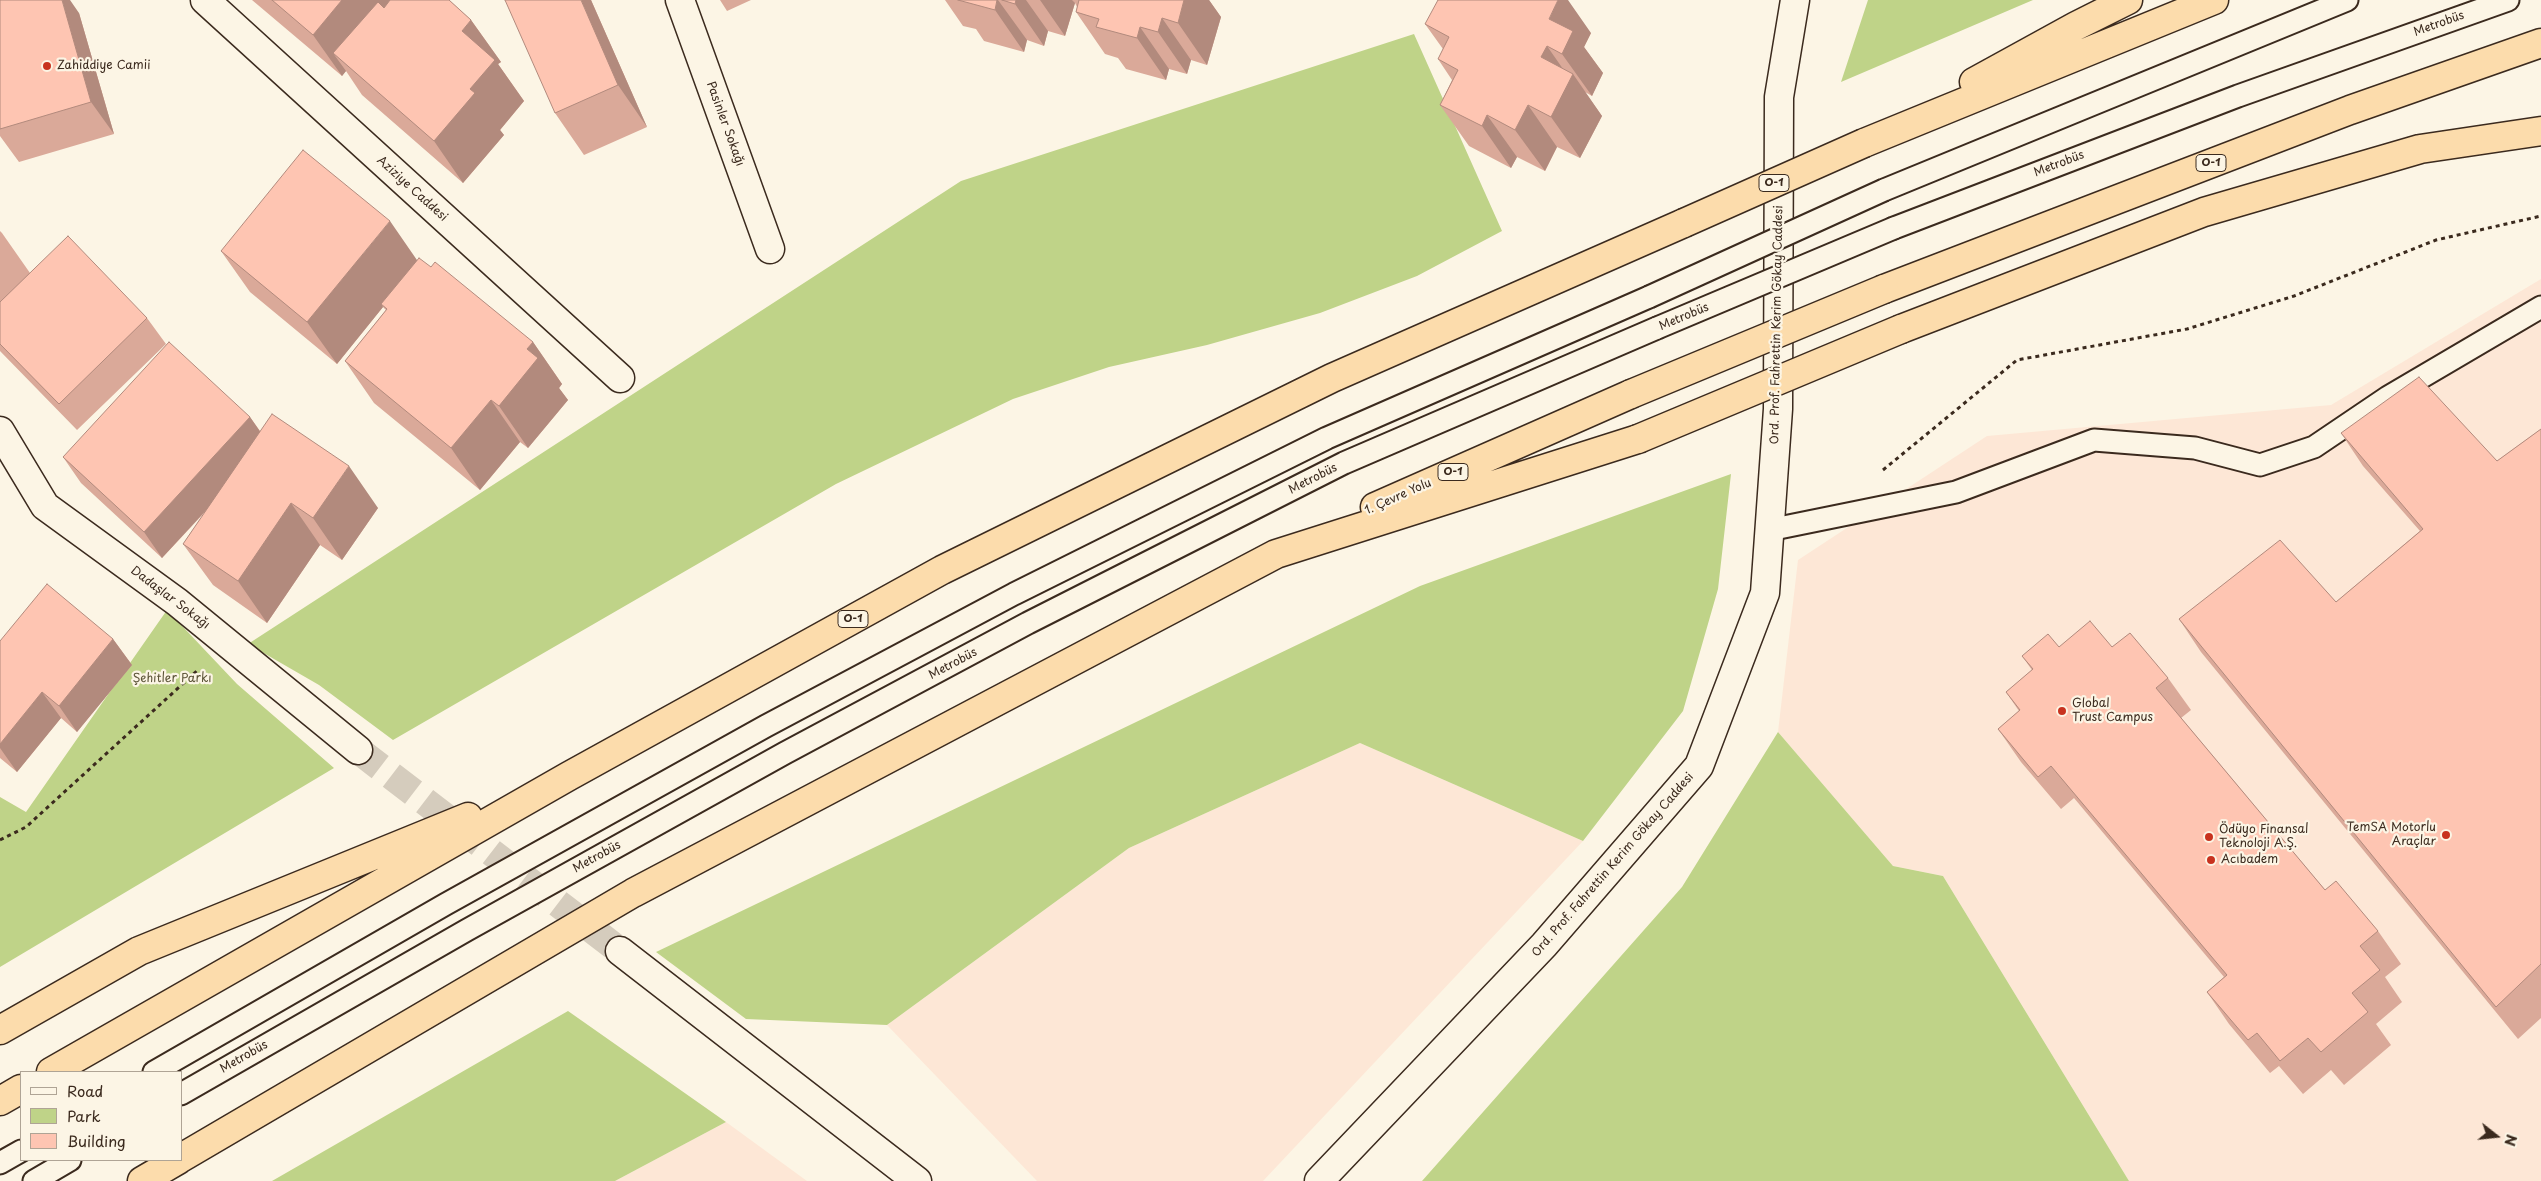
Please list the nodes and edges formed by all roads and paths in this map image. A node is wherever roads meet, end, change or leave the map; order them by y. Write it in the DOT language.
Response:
graph roads {
  1 [pos="204,0"];
  2 [pos="680,0"];
  3 [pos="1795,0"];
  4 [pos="2128,0"];
  5 [pos="2214,0"];
  6 [pos="2347,0"];
  7 [pos="2508,0"];
  8 [pos="2541,43"];
  9 [pos="2541,130"];
  10 [pos="1864,143"];
  11 [pos="2541,216"];
  12 [pos="770,249"];
  13 [pos="2541,307"];
  14 [pos="620,378"];
  15 [pos="0,431"];
  16 [pos="1881,472"];
  17 [pos="1769,530"];
  18 [pos="1276,554"];
  19 [pos="228,643"];
  20 [pos="358,750"];
  21 [pos="569,776"];
  22 [pos="0,840"];
  23 [pos="620,952"];
  24 [pos="0,1030"];
  25 [pos="53,1071"];
  26 [pos="156,1071"];
  27 [pos="20,1090"];
  28 [pos="182,1093"];
  29 [pos="0,1101"];
  30 [pos="20,1152"];
  31 [pos="182,1158"];
  32 [pos="68,1161"];
  33 [pos="177,1161"];
  34 [pos="0,1163"];
  35 [pos="34,1181"];
  36 [pos="142,1181"];
  37 [pos="917,1181"];
  38 [pos="1319,1181"];
  1 -- 14 [label="street, Aziziye Caddesi"];
  2 -- 12 [label="street, Pasinler Sokağı"];
  3 -- 17 [label="street, Ord. Prof. Fahrettin Kerim Gökay Caddesi"];
  4 -- 10 [label="highway"];
  5 -- 10 [label="highway, O-1"];
  6 -- 26 [label="lane, bridge"];
  7 -- 28 [label="lane, Metrobüs, bridge"];
  8 -- 18 [label="highway, 1. Çevre Yolu / O-1, bridge"];
  9 -- 18 [label="highway, bridge"];
  10 -- 21 [label="highway, O-1, bridge"];
  11 -- 16 [label="path"];
  13 -- 17 [label="lane"];
  15 -- 19 [label="street, Dadaşlar Sokağı"];
  17 -- 38 [label="street, Ord. Prof. Fahrettin Kerim Gökay Caddesi"];
  18 -- 31 [label="highway, O-1"];
  19 -- 20 [label="street, Dadaşlar Sokağı"];
  19 -- 22 [label="path"];
  21 -- 24 [label="highway"];
  21 -- 25 [label="highway, O-1"];
  23 -- 37 [label="street"];
  27 -- 29 [label="highway"];
  30 -- 34 [label="lane"];
  32 -- 35 [label="lane"];
  33 -- 36 [label="highway, O-1"];
}
